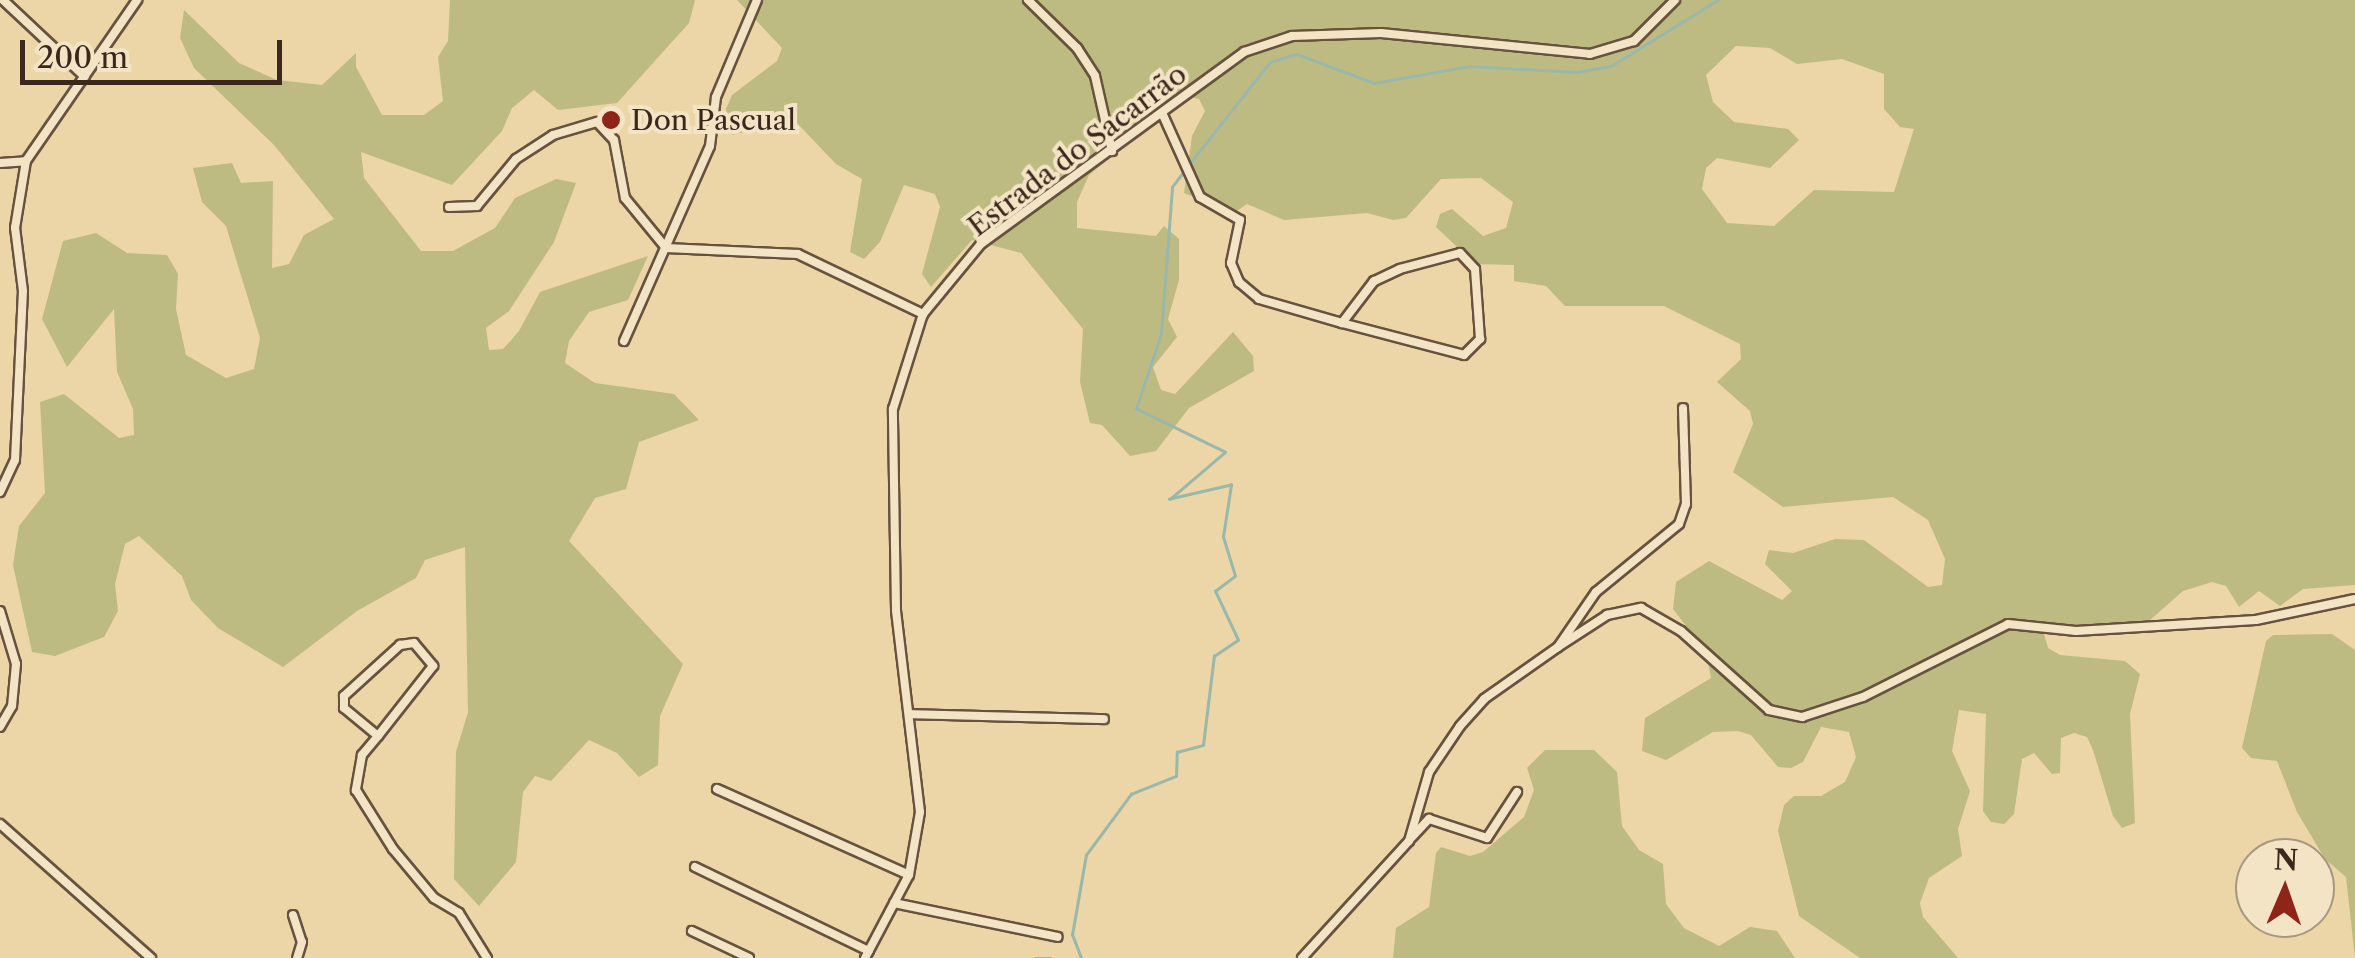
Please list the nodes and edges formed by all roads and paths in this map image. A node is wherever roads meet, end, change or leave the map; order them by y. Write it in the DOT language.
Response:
graph roads {
  1 [pos="3,0"];
  2 [pos="757,0"];
  3 [pos="1028,0"];
  4 [pos="1674,0"];
  5 [pos="134,2"];
  6 [pos="85,77"];
  7 [pos="1162,115"];
  8 [pos="1112,151"];
  9 [pos="26,161"];
  10 [pos="0,163"];
  11 [pos="449,207"];
  12 [pos="666,248"];
  13 [pos="923,314"];
  14 [pos="1342,324"];
  15 [pos="624,342"];
  16 [pos="1683,408"];
  17 [pos="0,492"];
  18 [pos="2355,599"];
  19 [pos="0,611"];
  20 [pos="1558,648"];
  21 [pos="908,714"];
  22 [pos="1104,718"];
  23 [pos="0,728"];
  24 [pos="378,736"];
  25 [pos="717,789"];
  26 [pos="1518,792"];
  27 [pos="0,824"];
  28 [pos="1409,841"];
  29 [pos="696,867"];
  30 [pos="909,875"];
  31 [pos="894,903"];
  32 [pos="294,915"];
  33 [pos="692,931"];
  34 [pos="1058,938"];
  35 [pos="867,955"];
  36 [pos="151,958"];
  37 [pos="297,958"];
  38 [pos="487,958"];
  39 [pos="749,958"];
  40 [pos="1302,958"];
  1 -- 6 [label="street"];
  2 -- 12 [label="street"];
  3 -- 8 [label="street"];
  4 -- 7 [label="street, Estrada do Sacarrão"];
  5 -- 6 [label="street"];
  6 -- 9 [label="street"];
  7 -- 8 [label="street, Estrada do Sacarrão"];
  7 -- 14 [label="street"];
  8 -- 13 [label="street, Estrada do Sacarrão"];
  9 -- 10 [label="street"];
  9 -- 17 [label="street"];
  11 -- 12 [label="street"];
  12 -- 13 [label="street"];
  12 -- 15 [label="street"];
  13 -- 21 [label="street, Estrada do Sacarrão"];
  14 -- 14 [label="street"];
  16 -- 20 [label="street"];
  18 -- 20 [label="street"];
  19 -- 23 [label="street"];
  20 -- 28 [label="street"];
  21 -- 22 [label="street"];
  21 -- 30 [label="street, Estrada do Sacarrão"];
  24 -- 24 [label="street"];
  24 -- 38 [label="street"];
  25 -- 30 [label="street"];
  26 -- 28 [label="street"];
  27 -- 36 [label="street"];
  28 -- 40 [label="street"];
  29 -- 35 [label="street"];
  30 -- 31 [label="street, Estrada do Sacarrão"];
  31 -- 34 [label="street"];
  31 -- 35 [label="street, Estrada do Sacarrão"];
  32 -- 37 [label="street"];
  33 -- 39 [label="street"];
}
